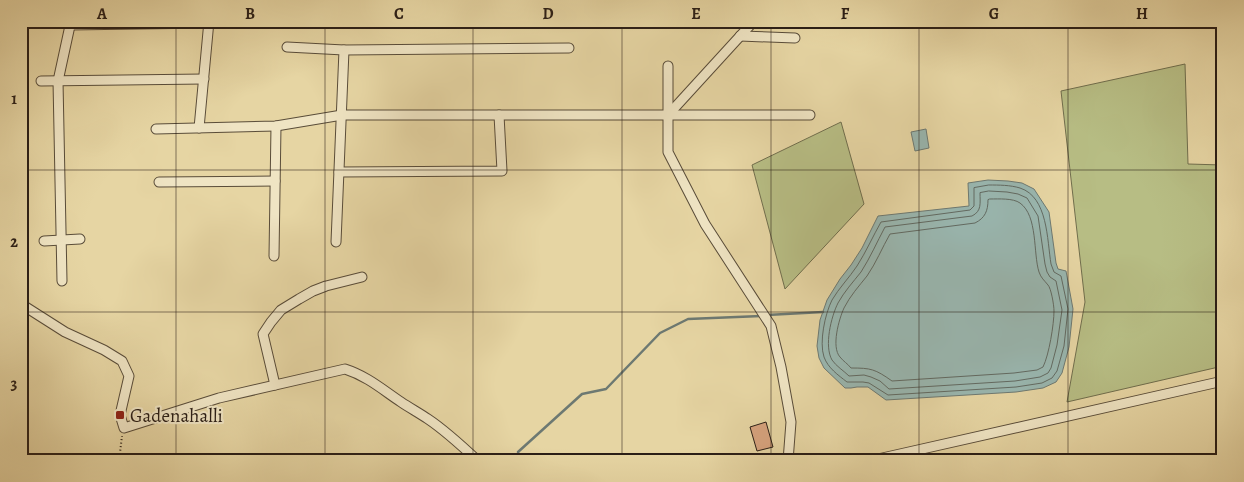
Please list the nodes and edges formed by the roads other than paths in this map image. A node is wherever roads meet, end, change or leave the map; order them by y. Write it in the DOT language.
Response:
graph roads {
  1 [pos="209,22"];
  2 [pos="753,22"];
  3 [pos="70,23"];
  4 [pos="740,36"];
  5 [pos="795,38"];
  6 [pos="287,47"];
  7 [pos="569,48"];
  8 [pos="344,50"];
  9 [pos="668,66"];
  10 [pos="204,79"];
  11 [pos="41,81"];
  12 [pos="58,81"];
  13 [pos="342,115"];
  14 [pos="500,115"];
  15 [pos="810,115"];
  16 [pos="668,116"];
  17 [pos="276,126"];
  18 [pos="156,128"];
  19 [pos="199,128"];
  20 [pos="339,172"];
  21 [pos="275,181"];
  22 [pos="159,182"];
  23 [pos="62,240"];
  24 [pos="80,240"];
  25 [pos="44,241"];
  26 [pos="336,242"];
  27 [pos="274,256"];
  28 [pos="362,277"];
  29 [pos="62,281"];
  30 [pos="21,304"];
  31 [pos="1223,380"];
  32 [pos="275,385"];
  33 [pos="478,461"];
  34 [pos="788,461"];
  35 [pos="872,461"];
  1 -- 3 [label="street"];
  1 -- 10 [label="street"];
  2 -- 4 [label="street"];
  3 -- 12 [label="street"];
  4 -- 5 [label="street"];
  4 -- 16 [label="street"];
  6 -- 8 [label="street"];
  7 -- 8 [label="street"];
  8 -- 13 [label="street"];
  9 -- 16 [label="street"];
  10 -- 12 [label="street"];
  10 -- 19 [label="street"];
  11 -- 12 [label="street"];
  12 -- 23 [label="street"];
  13 -- 14 [label="street"];
  13 -- 17 [label="street"];
  13 -- 20 [label="street"];
  14 -- 16 [label="street"];
  14 -- 20 [label="street"];
  15 -- 16 [label="street"];
  16 -- 34 [label="street"];
  17 -- 19 [label="street"];
  17 -- 21 [label="street"];
  18 -- 19 [label="street"];
  20 -- 26 [label="street"];
  21 -- 22 [label="street"];
  21 -- 27 [label="street"];
  23 -- 24 [label="street"];
  23 -- 25 [label="street"];
  23 -- 29 [label="street"];
  28 -- 32 [label="street"];
  30 -- 32 [label="street"];
  31 -- 35 [label="street"];
  32 -- 33 [label="street"];
}
